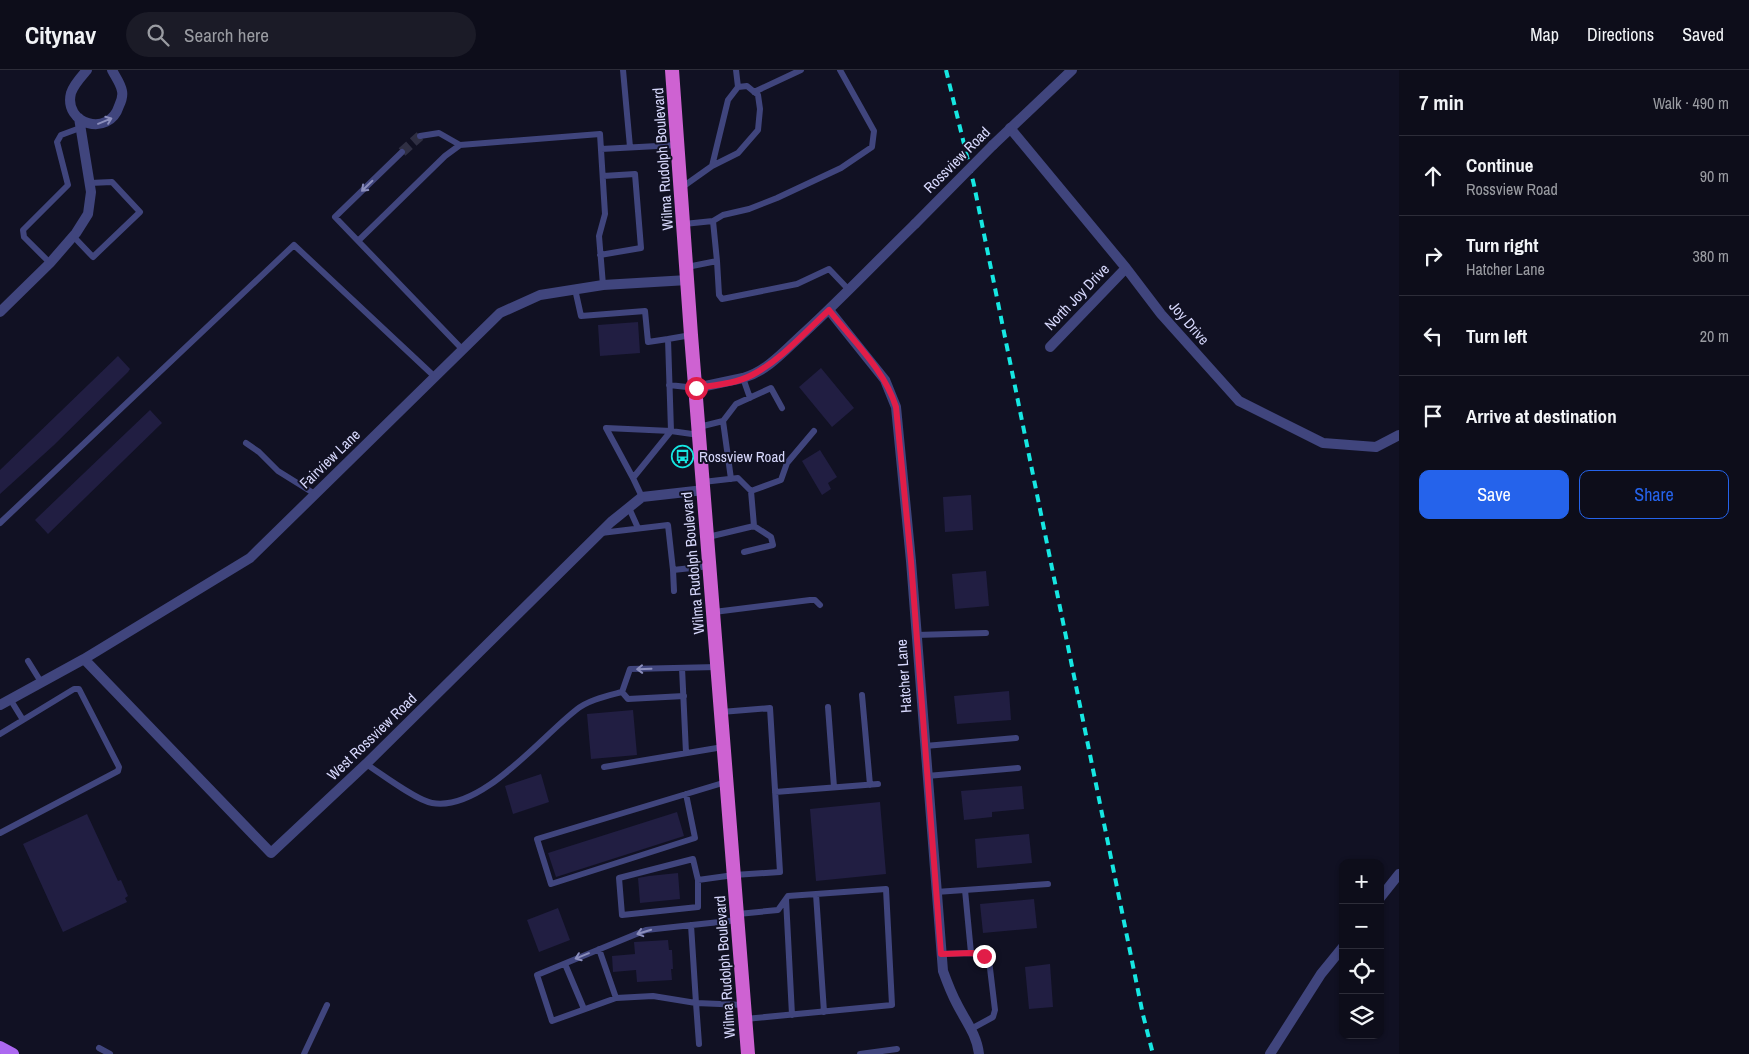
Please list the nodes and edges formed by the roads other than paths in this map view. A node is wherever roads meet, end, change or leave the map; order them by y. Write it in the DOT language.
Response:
graph roads {
  1 [pos="86,70"];
  2 [pos="112,70"];
  3 [pos="623,70"];
  4 [pos="672,70"];
  5 [pos="736,70"];
  6 [pos="801,70"];
  7 [pos="840,70"];
  8 [pos="1072,70"];
  9 [pos="738,86"];
  10 [pos="754,92"];
  11 [pos="80,123"];
  12 [pos="1010,128"];
  13 [pos="420,136"];
  14 [pos="460,145"];
  15 [pos="678,145"];
  16 [pos="630,147"];
  17 [pos="601,149"];
  18 [pos="402,152"];
  19 [pos="712,166"];
  20 [pos="603,176"];
  21 [pos="90,183"];
  22 [pos="681,188"];
  23 [pos="713,221"];
  24 [pos="684,224"];
  25 [pos="74,236"];
  26 [pos="358,241"];
  27 [pos="600,255"];
  28 [pos="717,261"];
  29 [pos="50,263"];
  30 [pos="1126,268"];
  31 [pos="688,273"];
  32 [pos="603,285"];
  33 [pos="575,289"];
  34 [pos="849,290"];
  35 [pos="829,310"];
  36 [pos="0,312"];
  37 [pos="691,335"];
  38 [pos="668,339"];
  39 [pos="1050,347"];
  40 [pos="463,350"];
  41 [pos="435,377"];
  42 [pos="744,378"];
  43 [pos="670,385"];
  44 [pos="696,388"];
  45 [pos="750,398"];
  46 [pos="782,408"];
  47 [pos="723,421"];
  48 [pos="671,430"];
  49 [pos="814,430"];
  50 [pos="699,431"];
  51 [pos="1399,435"];
  52 [pos="246,444"];
  53 [pos="633,478"];
  54 [pos="731,479"];
  55 [pos="704,486"];
  56 [pos="751,491"];
  57 [pos="315,494"];
  58 [pos="642,497"];
  59 [pos="629,508"];
  60 [pos="0,523"];
  61 [pos="754,526"];
  62 [pos="638,528"];
  63 [pos="600,534"];
  64 [pos="708,537"];
  65 [pos="744,552"];
  66 [pos="710,566"];
  67 [pos="673,570"];
  68 [pos="674,591"];
  69 [pos="820,605"];
  70 [pos="714,612"];
  71 [pos="986,633"];
  72 [pos="916,635"];
  73 [pos="84,659"];
  74 [pos="28,661"];
  75 [pos="718,667"];
  76 [pos="682,668"];
  77 [pos="41,682"];
  78 [pos="622,692"];
  79 [pos="862,695"];
  80 [pos="684,696"];
  81 [pos="10,699"];
  82 [pos="0,705"];
  83 [pos="828,707"];
  84 [pos="721,712"];
  85 [pos="23,720"];
  86 [pos="0,734"];
  87 [pos="1016,738"];
  88 [pos="724,746"];
  89 [pos="925,746"];
  90 [pos="686,753"];
  91 [pos="366,764"];
  92 [pos="604,767"];
  93 [pos="1018,768"];
  94 [pos="927,776"];
  95 [pos="727,781"];
  96 [pos="870,784"];
  97 [pos="878,784"];
  98 [pos="834,787"];
  99 [pos="775,792"];
  100 [pos="686,794"];
  101 [pos="0,833"];
  102 [pos="1399,874"];
  103 [pos="734,875"];
  104 [pos="698,880"];
  105 [pos="1048,884"];
  106 [pos="965,890"];
  107 [pos="936,892"];
  108 [pos="1384,893"];
  109 [pos="816,894"];
  110 [pos="786,898"];
  111 [pos="738,917"];
  112 [pos="691,925"];
  113 [pos="600,949"];
  114 [pos="1341,949"];
  115 [pos="972,953"];
  116 [pos="941,954"];
  117 [pos="565,964"];
  118 [pos="616,998"];
  119 [pos="696,1003"];
  120 [pos="327,1005"];
  121 [pos="584,1010"];
  122 [pos="745,1012"];
  123 [pos="824,1012"];
  124 [pos="792,1015"];
  125 [pos="971,1029"];
  126 [pos="699,1044"];
  127 [pos="0,1048"];
  128 [pos="99,1048"];
  129 [pos="897,1049"];
  130 [pos="1273,1053"];
  131 [pos="13,1054"];
  132 [pos="110,1054"];
  133 [pos="304,1054"];
  134 [pos="748,1054"];
  135 [pos="860,1054"];
  136 [pos="980,1054"];
  1 -- 11 [label="street"];
  11 -- 2 [label="street, one-way"];
  3 -- 16 [label="lane"];
  4 -- 15 [label="highway, Wilma Rudolph Boulevard"];
  5 -- 9 [label="lane"];
  6 -- 10 [label="lane"];
  7 -- 23 [label="lane"];
  8 -- 12 [label="street, Rossview Road"];
  9 -- 10 [label="lane"];
  9 -- 19 [label="lane"];
  10 -- 19 [label="lane"];
  11 -- 21 [label="street"];
  11 -- 29 [label="lane"];
  12 -- 30 [label="street, Joy Drive"];
  12 -- 34 [label="street, Rossview Road, bridge"];
  13 -- 14 [label="lane"];
  14 -- 17 [label="lane"];
  14 -- 26 [label="lane"];
  15 -- 16 [label="lane"];
  15 -- 22 [label="highway, Wilma Rudolph Boulevard"];
  16 -- 17 [label="lane"];
  17 -- 20 [label="lane"];
  18 -- 26 [label="lane, one-way"];
  19 -- 22 [label="lane"];
  20 -- 27 [label="lane"];
  20 -- 27 [label="lane"];
  21 -- 25 [label="street"];
  21 -- 25 [label="lane"];
  22 -- 24 [label="highway, Wilma Rudolph Boulevard"];
  23 -- 24 [label="lane"];
  23 -- 28 [label="lane"];
  24 -- 31 [label="highway, Wilma Rudolph Boulevard"];
  25 -- 29 [label="street"];
  26 -- 40 [label="lane"];
  27 -- 32 [label="lane"];
  28 -- 31 [label="lane"];
  28 -- 34 [label="lane"];
  29 -- 36 [label="street"];
  30 -- 39 [label="street, North Joy Drive"];
  30 -- 51 [label="street, Joy Drive"];
  31 -- 32 [label="street, Fairview Lane"];
  31 -- 37 [label="highway, Wilma Rudolph Boulevard"];
  32 -- 33 [label="street, Fairview Lane"];
  33 -- 38 [label="lane"];
  33 -- 40 [label="street, Fairview Lane"];
  34 -- 35 [label="street, Rossview Road"];
  35 -- 42 [label="street, Rossview Road"];
  35 -- 72 [label="street, Hatcher Lane"];
  37 -- 38 [label="lane"];
  37 -- 44 [label="highway, Wilma Rudolph Boulevard"];
  38 -- 43 [label="lane"];
  40 -- 41 [label="street, Fairview Lane"];
  41 -- 57 [label="street, Fairview Lane"];
  41 -- 60 [label="lane"];
  42 -- 44 [label="street, Rossview Road"];
  42 -- 45 [label="lane"];
  43 -- 44 [label="lane"];
  43 -- 48 [label="lane"];
  44 -- 50 [label="highway, Wilma Rudolph Boulevard"];
  45 -- 46 [label="lane"];
  45 -- 47 [label="lane"];
  47 -- 50 [label="lane"];
  47 -- 54 [label="lane"];
  48 -- 50 [label="lane"];
  48 -- 53 [label="lane"];
  48 -- 53 [label="lane"];
  49 -- 56 [label="lane"];
  50 -- 55 [label="highway, Wilma Rudolph Boulevard"];
  52 -- 57 [label="lane"];
  53 -- 58 [label="lane"];
  54 -- 55 [label="lane"];
  54 -- 56 [label="lane"];
  55 -- 58 [label="street"];
  55 -- 64 [label="highway, Wilma Rudolph Boulevard"];
  56 -- 61 [label="lane"];
  57 -- 73 [label="street, Fairview Lane"];
  58 -- 59 [label="street, West Rossview Road"];
  59 -- 62 [label="lane"];
  59 -- 63 [label="street, West Rossview Road"];
  61 -- 64 [label="lane"];
  61 -- 65 [label="lane"];
  62 -- 63 [label="lane"];
  62 -- 67 [label="lane"];
  63 -- 91 [label="street, West Rossview Road"];
  64 -- 66 [label="highway, Wilma Rudolph Boulevard"];
  66 -- 67 [label="lane"];
  66 -- 70 [label="highway, Wilma Rudolph Boulevard"];
  67 -- 68 [label="lane"];
  69 -- 70 [label="lane"];
  70 -- 75 [label="highway, Wilma Rudolph Boulevard"];
  71 -- 72 [label="lane"];
  72 -- 89 [label="street, Hatcher Lane"];
  73 -- 77 [label="street, Fairview Lane"];
  73 -- 91 [label="street, West Rossview Road"];
  74 -- 77 [label="lane"];
  75 -- 76 [label="lane"];
  75 -- 84 [label="highway, Wilma Rudolph Boulevard"];
  76 -- 78 [label="lane, one-way"];
  76 -- 80 [label="lane"];
  77 -- 81 [label="street, Fairview Lane"];
  78 -- 80 [label="lane"];
  78 -- 91 [label="lane"];
  79 -- 96 [label="lane"];
  80 -- 90 [label="lane"];
  81 -- 82 [label="street, Fairview Lane"];
  81 -- 85 [label="lane"];
  83 -- 98 [label="lane"];
  84 -- 88 [label="highway, Wilma Rudolph Boulevard"];
  84 -- 99 [label="lane"];
  85 -- 86 [label="lane"];
  85 -- 101 [label="lane"];
  87 -- 89 [label="lane"];
  88 -- 90 [label="lane"];
  88 -- 95 [label="highway, Wilma Rudolph Boulevard"];
  89 -- 94 [label="street, Hatcher Lane"];
  90 -- 92 [label="lane"];
  93 -- 94 [label="lane"];
  94 -- 107 [label="street, Hatcher Lane"];
  95 -- 100 [label="lane"];
  95 -- 103 [label="highway, Wilma Rudolph Boulevard"];
  96 -- 97 [label="lane"];
  96 -- 98 [label="lane"];
  98 -- 99 [label="lane"];
  99 -- 103 [label="lane"];
  100 -- 100 [label="lane"];
  102 -- 108 [label="street"];
  103 -- 104 [label="lane"];
  103 -- 111 [label="highway, Wilma Rudolph Boulevard"];
  104 -- 104 [label="lane"];
  105 -- 106 [label="lane"];
  106 -- 107 [label="lane"];
  106 -- 115 [label="lane"];
  107 -- 116 [label="street, Hatcher Lane"];
  109 -- 110 [label="lane"];
  109 -- 123 [label="lane"];
  109 -- 123 [label="lane"];
  110 -- 111 [label="lane"];
  110 -- 124 [label="lane"];
  111 -- 112 [label="lane"];
  111 -- 122 [label="highway, Wilma Rudolph Boulevard"];
  112 -- 113 [label="lane, one-way"];
  112 -- 119 [label="lane"];
  113 -- 117 [label="lane, one-way"];
  113 -- 118 [label="lane"];
  114 -- 130 [label="street"];
  115 -- 116 [label="lane"];
  115 -- 125 [label="lane"];
  116 -- 125 [label="street, Hatcher Lane"];
  117 -- 121 [label="lane"];
  117 -- 121 [label="lane"];
  118 -- 119 [label="lane"];
  118 -- 121 [label="lane"];
  119 -- 122 [label="lane"];
  119 -- 126 [label="lane"];
  120 -- 133 [label="lane"];
  122 -- 124 [label="lane"];
  122 -- 134 [label="highway, Wilma Rudolph Boulevard"];
  123 -- 124 [label="lane"];
  125 -- 136 [label="street, Hatcher Lane"];
  127 -- 131 [label="main road"];
  128 -- 132 [label="lane"];
  129 -- 135 [label="lane"];
}
